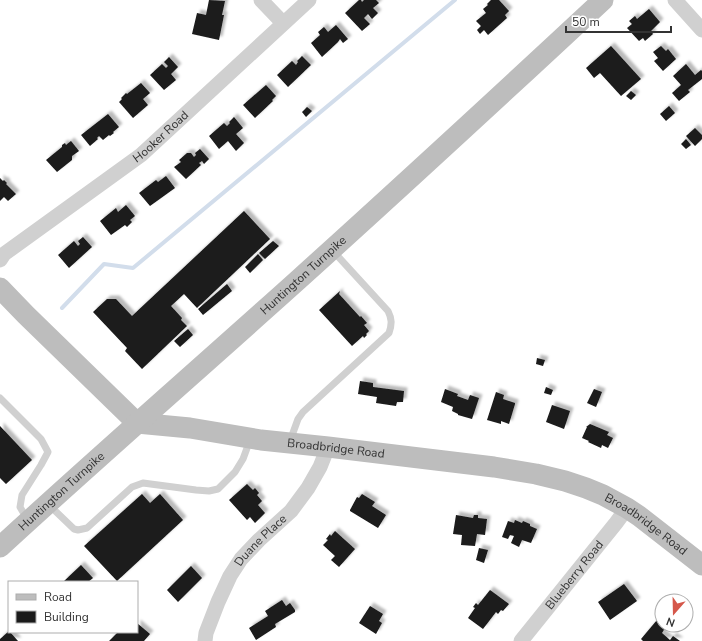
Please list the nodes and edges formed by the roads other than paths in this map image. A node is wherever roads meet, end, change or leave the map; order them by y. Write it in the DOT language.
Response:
graph roads {
  1 [pos="261,0"];
  2 [pos="309,0"];
  3 [pos="603,0"];
  4 [pos="675,0"];
  5 [pos="283,24"];
  6 [pos="702,30"];
  7 [pos="332,250"];
  8 [pos="0,260"];
  9 [pos="0,288"];
  10 [pos="0,398"];
  11 [pos="137,423"];
  12 [pos="250,438"];
  13 [pos="289,443"];
  14 [pos="328,447"];
  15 [pos="47,504"];
  16 [pos="627,508"];
  17 [pos="28,521"];
  18 [pos="0,547"];
  19 [pos="702,565"];
  20 [pos="205,641"];
  21 [pos="521,641"];
  1 -- 5 [label="street"];
  2 -- 5 [label="street, Hooker Road"];
  3 -- 7 [label="main road, Huntington Turnpike"];
  4 -- 6 [label="street"];
  5 -- 8 [label="street, Hooker Road"];
  7 -- 11 [label="main road, Huntington Turnpike"];
  7 -- 13 [label="lane"];
  9 -- 11 [label="main road"];
  10 -- 17 [label="lane"];
  11 -- 12 [label="main road, Broadbridge Road"];
  11 -- 15 [label="main road, Huntington Turnpike"];
  12 -- 13 [label="main road, Broadbridge Road"];
  12 -- 15 [label="lane"];
  13 -- 14 [label="main road, Broadbridge Road"];
  14 -- 16 [label="main road, Broadbridge Road"];
  14 -- 20 [label="street, Duane Place"];
  15 -- 17 [label="main road, Huntington Turnpike"];
  16 -- 19 [label="main road, Broadbridge Road"];
  16 -- 21 [label="street, Blueberry Road"];
  17 -- 18 [label="main road, Huntington Turnpike"];
}
